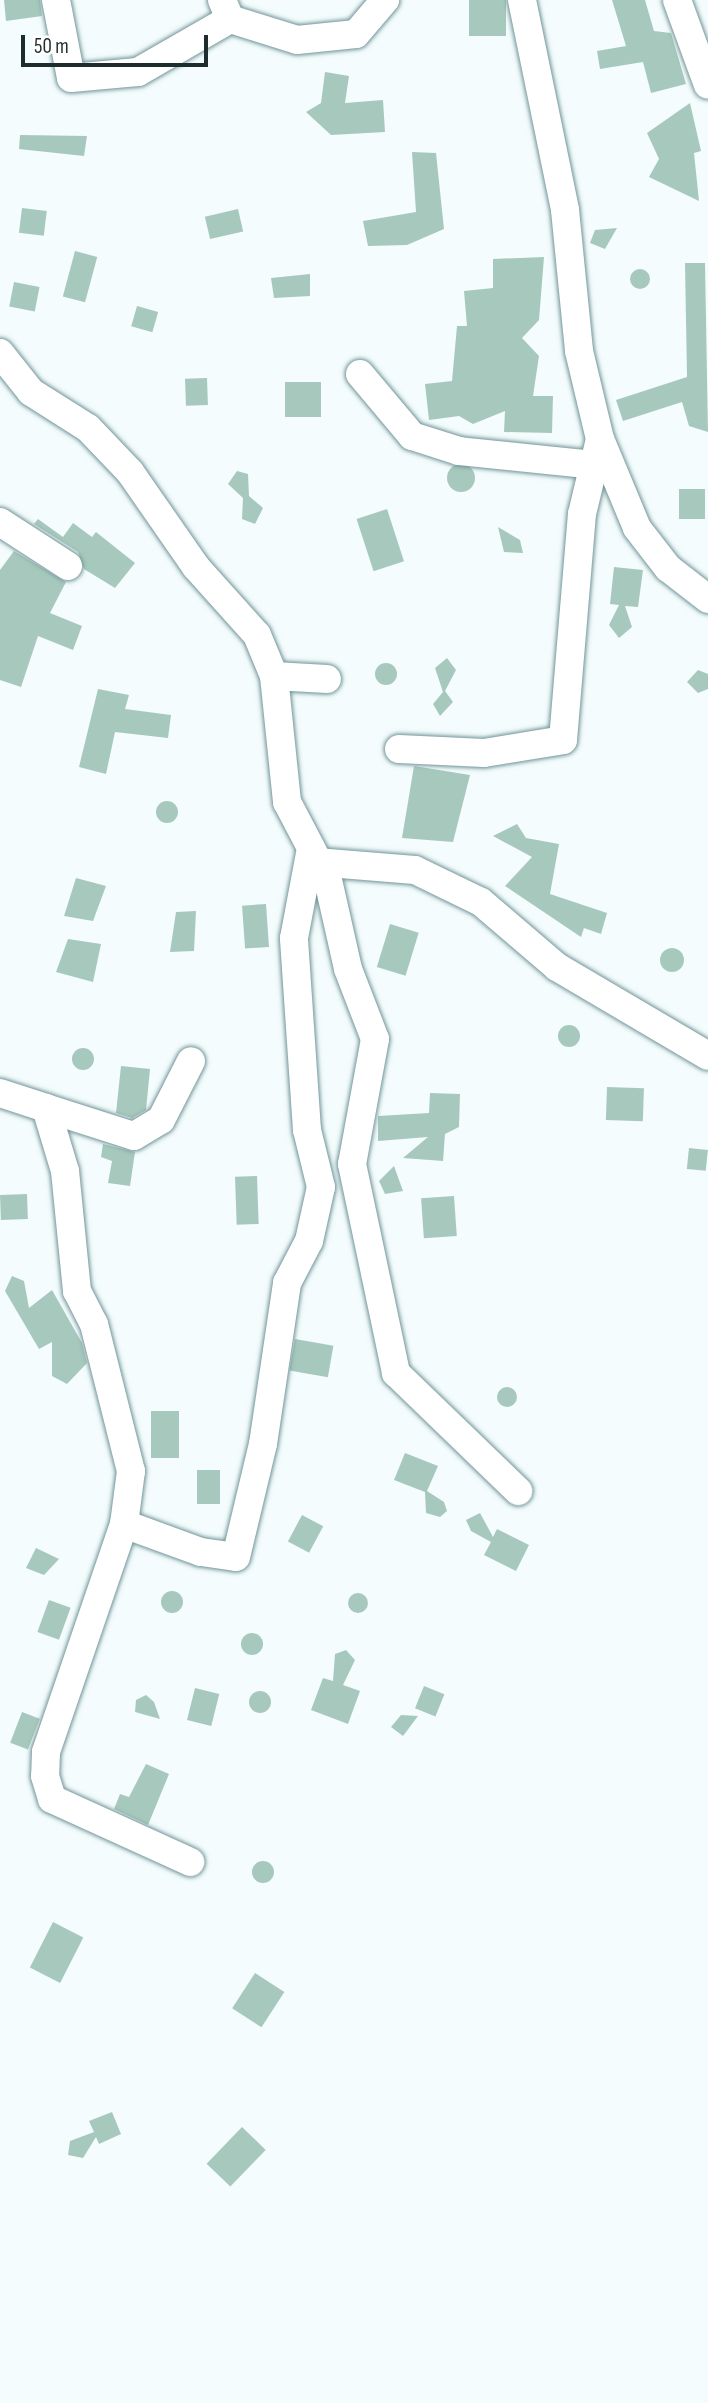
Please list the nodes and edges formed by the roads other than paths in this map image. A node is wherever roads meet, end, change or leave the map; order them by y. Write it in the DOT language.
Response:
graph roads {
  1 [pos="56,0"];
  2 [pos="385,0"];
  3 [pos="522,0"];
  4 [pos="677,0"];
  5 [pos="226,10"];
  6 [pos="708,85"];
  7 [pos="0,353"];
  8 [pos="360,374"];
  9 [pos="597,452"];
  10 [pos="0,522"];
  11 [pos="68,566"];
  12 [pos="708,599"];
  13 [pos="274,676"];
  14 [pos="327,679"];
  15 [pos="400,749"];
  16 [pos="313,857"];
  17 [pos="708,1056"];
  18 [pos="191,1061"];
  19 [pos="0,1093"];
  20 [pos="46,1108"];
  21 [pos="518,1491"];
  22 [pos="124,1524"];
  23 [pos="190,1862"];
  1 -- 5 [label="street"];
  2 -- 5 [label="street"];
  3 -- 9 [label="street"];
  4 -- 6 [label="street"];
  7 -- 13 [label="street"];
  8 -- 9 [label="street"];
  9 -- 12 [label="street"];
  9 -- 15 [label="street"];
  10 -- 11 [label="street"];
  13 -- 14 [label="street"];
  13 -- 16 [label="street"];
  16 -- 17 [label="street"];
  16 -- 21 [label="street"];
  16 -- 22 [label="street"];
  18 -- 20 [label="street"];
  19 -- 20 [label="street"];
  20 -- 22 [label="street"];
  22 -- 23 [label="street"];
}
